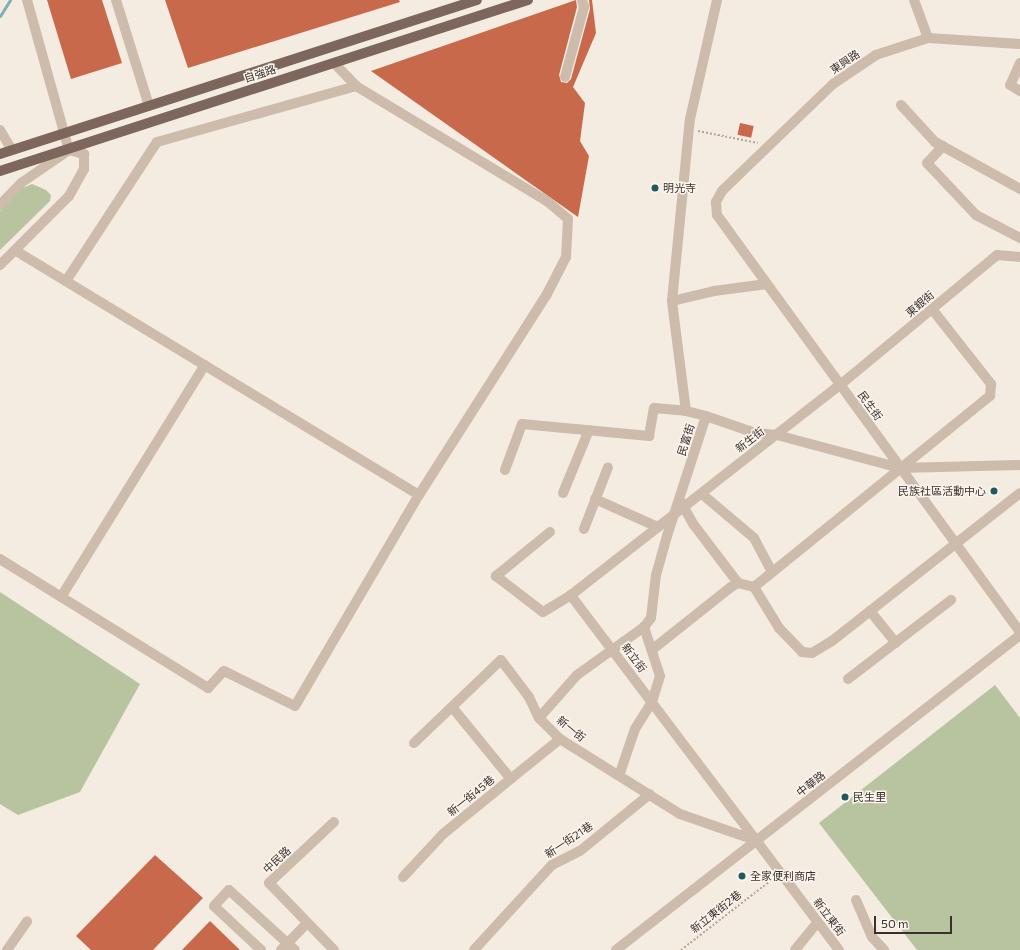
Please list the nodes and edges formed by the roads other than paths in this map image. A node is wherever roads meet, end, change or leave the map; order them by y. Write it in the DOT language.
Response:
graph roads {
  1 [pos="27,0"];
  2 [pos="116,0"];
  3 [pos="477,0"];
  4 [pos="528,0"];
  5 [pos="582,0"];
  6 [pos="717,0"];
  7 [pos="914,0"];
  8 [pos="928,38"];
  9 [pos="1020,44"];
  10 [pos="328,49"];
  11 [pos="334,63"];
  12 [pos="1020,63"];
  13 [pos="564,77"];
  14 [pos="356,86"];
  15 [pos="1020,91"];
  16 [pos="901,105"];
  17 [pos="149,106"];
  18 [pos="156,120"];
  19 [pos="0,130"];
  20 [pos="66,133"];
  21 [pos="943,146"];
  22 [pos="12,150"];
  23 [pos="69,150"];
  24 [pos="0,154"];
  25 [pos="0,171"];
  26 [pos="1020,189"];
  27 [pos="722,191"];
  28 [pos="0,205"];
  29 [pos="1020,238"];
  30 [pos="15,250"];
  31 [pos="1020,257"];
  32 [pos="0,265"];
  33 [pos="66,281"];
  34 [pos="767,284"];
  35 [pos="672,301"];
  36 [pos="932,309"];
  37 [pos="205,365"];
  38 [pos="840,385"];
  39 [pos="686,411"];
  40 [pos="706,416"];
  41 [pos="589,430"];
  42 [pos="777,435"];
  43 [pos="1020,465"];
  44 [pos="608,467"];
  45 [pos="900,468"];
  46 [pos="505,470"];
  47 [pos="563,493"];
  48 [pos="1020,493"];
  49 [pos="702,494"];
  50 [pos="419,495"];
  51 [pos="595,499"];
  52 [pos="682,504"];
  53 [pos="675,514"];
  54 [pos="658,526"];
  55 [pos="584,529"];
  56 [pos="550,532"];
  57 [pos="956,542"];
  58 [pos="0,559"];
  59 [pos="772,572"];
  60 [pos="738,583"];
  61 [pos="754,587"];
  62 [pos="571,595"];
  63 [pos="61,597"];
  64 [pos="951,600"];
  65 [pos="870,611"];
  66 [pos="644,627"];
  67 [pos="1020,632"];
  68 [pos="1020,635"];
  69 [pos="896,643"];
  70 [pos="653,649"];
  71 [pos="613,650"];
  72 [pos="848,679"];
  73 [pos="652,702"];
  74 [pos="452,707"];
  75 [pos="539,718"];
  76 [pos="560,739"];
  77 [pos="414,743"];
  78 [pos="620,773"];
  79 [pos="511,779"];
  80 [pos="650,794"];
  81 [pos="334,822"];
  82 [pos="758,840"];
  83 [pos="403,877"];
  84 [pos="856,900"];
  85 [pos="27,921"];
  86 [pos="818,922"];
  87 [pos="306,924"];
  88 [pos="288,948"];
  89 [pos="7,950"];
  90 [pos="261,950"];
  91 [pos="334,950"];
  92 [pos="474,950"];
  93 [pos="616,950"];
  94 [pos="795,950"];
  95 [pos="839,950"];
  96 [pos="884,950"];
  1 -- 20 [label="street"];
  2 -- 17 [label="street"];
  3 -- 10 [label="main road, 自強路"];
  4 -- 11 [label="main road, 自強路"];
  5 -- 13 [label="street"];
  6 -- 35 [label="street"];
  7 -- 8 [label="street"];
  8 -- 9 [label="street, 東興路"];
  8 -- 27 [label="street, 東興路"];
  10 -- 11 [label="main road"];
  10 -- 17 [label="main road, 自強路"];
  11 -- 14 [label="street"];
  11 -- 18 [label="main road, 自強路"];
  12 -- 15 [label="street"];
  14 -- 33 [label="street"];
  14 -- 50 [label="street"];
  16 -- 21 [label="street"];
  17 -- 18 [label="main road"];
  17 -- 20 [label="main road, 自強路"];
  18 -- 23 [label="main road, 自強路"];
  19 -- 22 [label="street"];
  20 -- 22 [label="main road, 自強路"];
  20 -- 23 [label="street"];
  21 -- 26 [label="street"];
  21 -- 29 [label="street"];
  22 -- 24 [label="main road, 自強路"];
  23 -- 25 [label="main road, 自強路"];
  23 -- 28 [label="street"];
  23 -- 30 [label="street"];
  27 -- 34 [label="street, 民生街"];
  30 -- 32 [label="street"];
  30 -- 33 [label="street"];
  31 -- 36 [label="street, 東銀街"];
  33 -- 37 [label="street"];
  34 -- 35 [label="street"];
  34 -- 38 [label="street, 民生街"];
  35 -- 39 [label="street"];
  36 -- 38 [label="street, 東銀街"];
  36 -- 45 [label="street"];
  37 -- 50 [label="street"];
  37 -- 63 [label="street"];
  38 -- 42 [label="street, 新生街"];
  38 -- 45 [label="street, 民生街"];
  39 -- 40 [label="street"];
  39 -- 41 [label="street"];
  40 -- 42 [label="street, 民富街"];
  40 -- 52 [label="street, 民富街"];
  41 -- 46 [label="street"];
  41 -- 47 [label="street"];
  42 -- 45 [label="street, 民富街"];
  42 -- 49 [label="street, 新生街"];
  43 -- 45 [label="street, 民富街"];
  44 -- 51 [label="street"];
  45 -- 57 [label="street, 民生街"];
  45 -- 59 [label="street"];
  48 -- 57 [label="street"];
  49 -- 52 [label="street, 新生街"];
  49 -- 59 [label="street"];
  50 -- 63 [label="street"];
  51 -- 54 [label="street"];
  51 -- 55 [label="street"];
  52 -- 53 [label="street, 新生街"];
  52 -- 60 [label="street"];
  53 -- 54 [label="street"];
  53 -- 66 [label="street"];
  54 -- 62 [label="street"];
  56 -- 62 [label="street"];
  57 -- 65 [label="street"];
  57 -- 67 [label="street, 民生街"];
  58 -- 63 [label="street"];
  59 -- 61 [label="street"];
  60 -- 61 [label="street"];
  60 -- 70 [label="street"];
  61 -- 65 [label="street"];
  62 -- 71 [label="street, 新立街"];
  64 -- 69 [label="street"];
  65 -- 69 [label="street"];
  66 -- 70 [label="street"];
  66 -- 71 [label="street"];
  68 -- 82 [label="street, 中華路"];
  69 -- 72 [label="street"];
  70 -- 73 [label="street"];
  71 -- 73 [label="street, 新立街"];
  71 -- 75 [label="street"];
  73 -- 78 [label="street"];
  73 -- 82 [label="street, 新立街"];
  74 -- 75 [label="street, 新一街"];
  74 -- 77 [label="street, 新一街"];
  74 -- 79 [label="street"];
  75 -- 76 [label="street, 新一街"];
  76 -- 78 [label="street, 新一街"];
  76 -- 79 [label="street, 新一街45巷"];
  78 -- 80 [label="street, 新一街"];
  79 -- 83 [label="street, 新一街45巷"];
  80 -- 82 [label="street, 新一街"];
  80 -- 92 [label="street, 新一街21巷"];
  81 -- 87 [label="street, 中民路"];
  82 -- 86 [label="street, 新立東街"];
  82 -- 93 [label="street, 中華路"];
  84 -- 96 [label="street"];
  85 -- 89 [label="street"];
  86 -- 94 [label="street"];
  86 -- 95 [label="street, 新立東街"];
  87 -- 88 [label="street"];
  87 -- 91 [label="street, 中民路"];
  88 -- 90 [label="street"];
}
